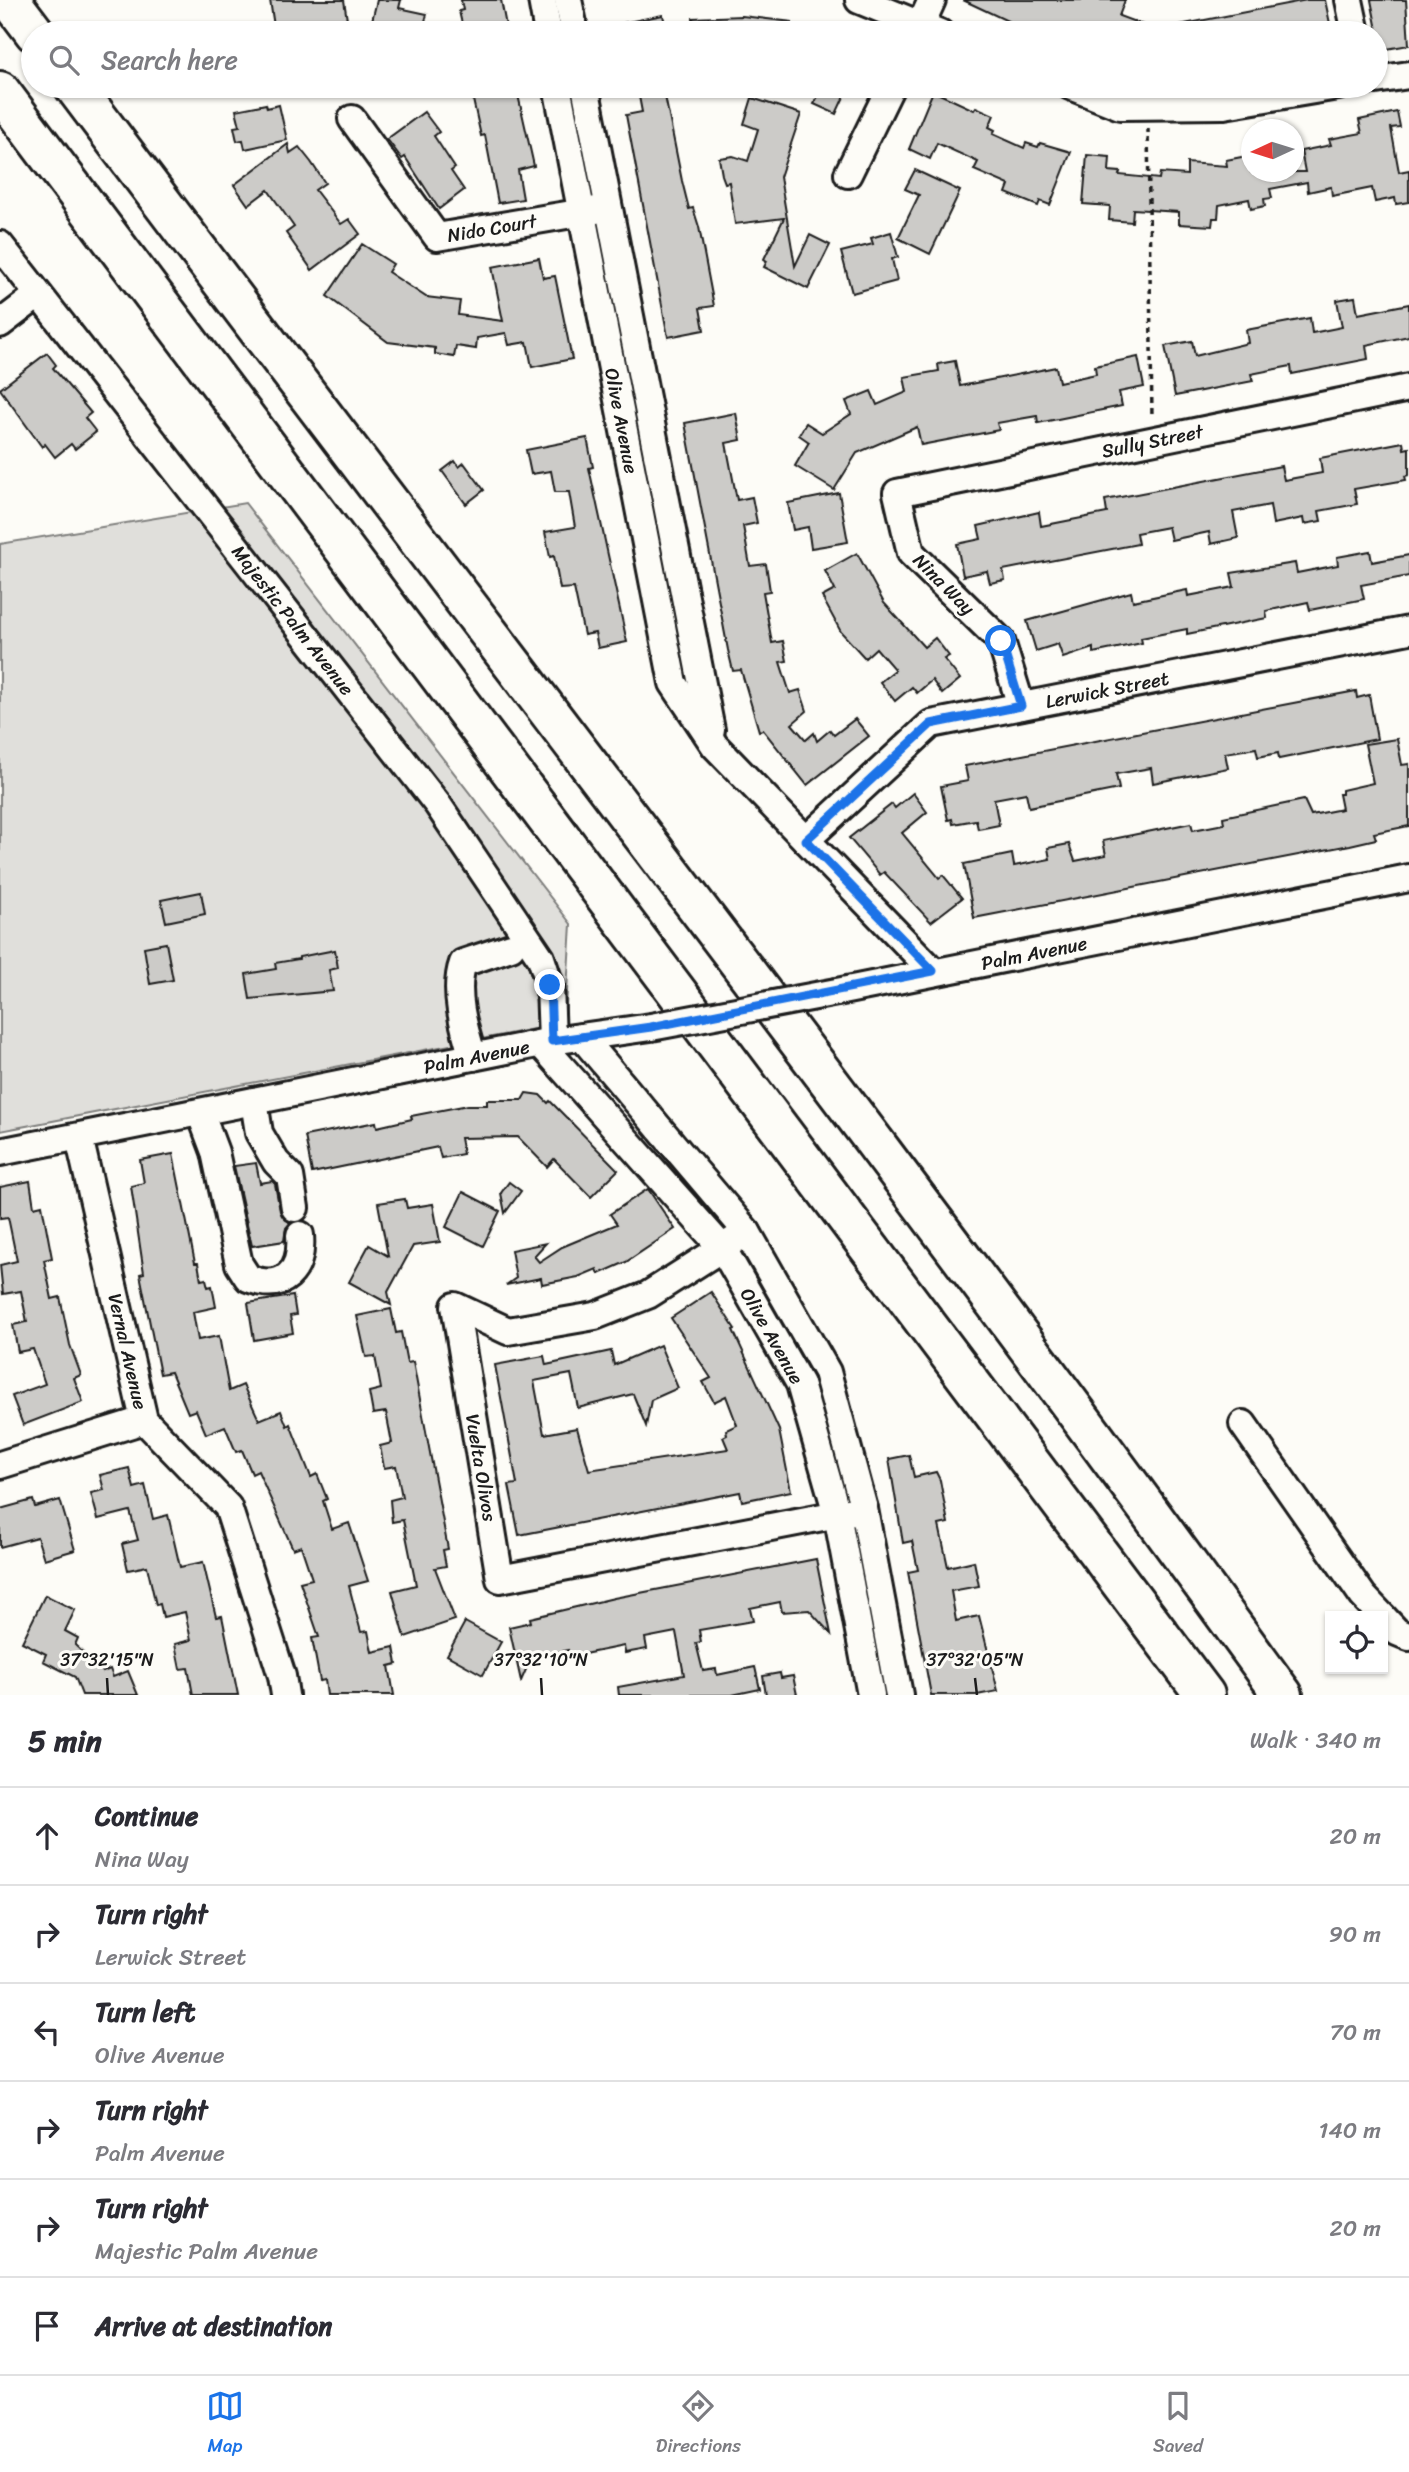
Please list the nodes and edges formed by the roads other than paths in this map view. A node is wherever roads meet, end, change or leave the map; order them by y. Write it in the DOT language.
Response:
graph roads {
  1 [pos="10,0"];
  2 [pos="542,0"];
  3 [pos="568,0"];
  4 [pos="859,0"];
  5 [pos="932,0"];
  6 [pos="1349,0"];
  7 [pos="26,21"];
  8 [pos="546,21"];
  9 [pos="572,21"];
  10 [pos="904,21"];
  11 [pos="928,21"];
  12 [pos="1353,21"];
  13 [pos="1409,75"];
  14 [pos="1388,78"];
  15 [pos="0,91"];
  16 [pos="83,98"];
  17 [pos="560,98"];
  18 [pos="587,98"];
  19 [pos="885,98"];
  20 [pos="1100,98"];
  21 [pos="1266,98"];
  22 [pos="352,119"];
  23 [pos="848,174"];
  24 [pos="608,208"];
  25 [pos="581,213"];
  26 [pos="0,245"];
  27 [pos="38,295"];
  28 [pos="0,324"];
  29 [pos="1409,388"];
  30 [pos="897,493"];
  31 [pos="1409,630"];
  32 [pos="1021,706"];
  33 [pos="715,746"];
  34 [pos="806,840"];
  35 [pos="1409,878"];
  36 [pos="511,947"];
  37 [pos="933,971"];
  38 [pos="582,1037"];
  39 [pos="547,1043"];
  40 [pos="473,1057"];
  41 [pos="254,1101"];
  42 [pos="200,1112"];
  43 [pos="79,1137"];
  44 [pos="0,1152"];
  45 [pos="295,1208"];
  46 [pos="747,1232"];
  47 [pos="300,1235"];
  48 [pos="723,1249"];
  49 [pos="144,1420"];
  50 [pos="1243,1424"];
  51 [pos="0,1465"];
  52 [pos="864,1509"];
  53 [pos="837,1514"];
  54 [pos="1377,1611"];
  55 [pos="1388,1622"];
  56 [pos="1409,1637"];
  57 [pos="285,1695"];
  58 [pos="871,1695"];
  59 [pos="899,1695"];
  60 [pos="1205,1695"];
  61 [pos="1283,1695"];
  1 -- 7 [label="highway"];
  2 -- 8 [label="street"];
  3 -- 9 [label="street"];
  4 -- 10 [label="street"];
  5 -- 11 [label="street"];
  6 -- 12 [label="street"];
  13 -- 14 [label="street"];
  15 -- 60 [label="highway"];
  16 -- 61 [label="highway"];
  17 -- 25 [label="street, Olive Avenue"];
  18 -- 24 [label="street, Olive Avenue"];
  19 -- 23 [label="street"];
  20 -- 21 [label="street"];
  22 -- 25 [label="street, Nido Court"];
  24 -- 25 [label="street, Nido Court"];
  24 -- 33 [label="street, Olive Avenue"];
  25 -- 33 [label="street, Olive Avenue"];
  26 -- 27 [label="street, Majestic Palm Avenue"];
  27 -- 28 [label="street"];
  27 -- 39 [label="street, Majestic Palm Avenue"];
  29 -- 30 [label="street, Sully Street"];
  30 -- 32 [label="street, Nina Way"];
  31 -- 32 [label="street, Lerwick Street"];
  32 -- 34 [label="street, Lerwick Street"];
  33 -- 34 [label="street, Olive Avenue"];
  34 -- 37 [label="street, Olive Avenue"];
  35 -- 37 [label="street, Palm Avenue"];
  36 -- 40 [label="street"];
  37 -- 38 [label="street, Palm Avenue, bridge"];
  38 -- 39 [label="street, Palm Avenue"];
  38 -- 46 [label="street, Olive Avenue"];
  39 -- 40 [label="street, Palm Avenue"];
  39 -- 48 [label="street, Olive Avenue"];
  40 -- 41 [label="street, Palm Avenue"];
  41 -- 42 [label="street, Palm Avenue"];
  41 -- 45 [label="street"];
  42 -- 43 [label="street, Palm Avenue"];
  42 -- 47 [label="street"];
  43 -- 44 [label="street, Palm Avenue"];
  43 -- 49 [label="street, Vernal Avenue"];
  46 -- 48 [label="street, Vuelta Olivos"];
  46 -- 52 [label="street, Olive Avenue"];
  48 -- 53 [label="street, Olive Avenue"];
  48 -- 53 [label="street, Vuelta Olivos"];
  49 -- 51 [label="street"];
  49 -- 57 [label="street, Vernal Avenue"];
  50 -- 54 [label="street"];
  52 -- 53 [label="street, Vuelta Olivos"];
  52 -- 59 [label="street, Olive Avenue"];
  53 -- 58 [label="street, Olive Avenue"];
  55 -- 56 [label="street"];
}
